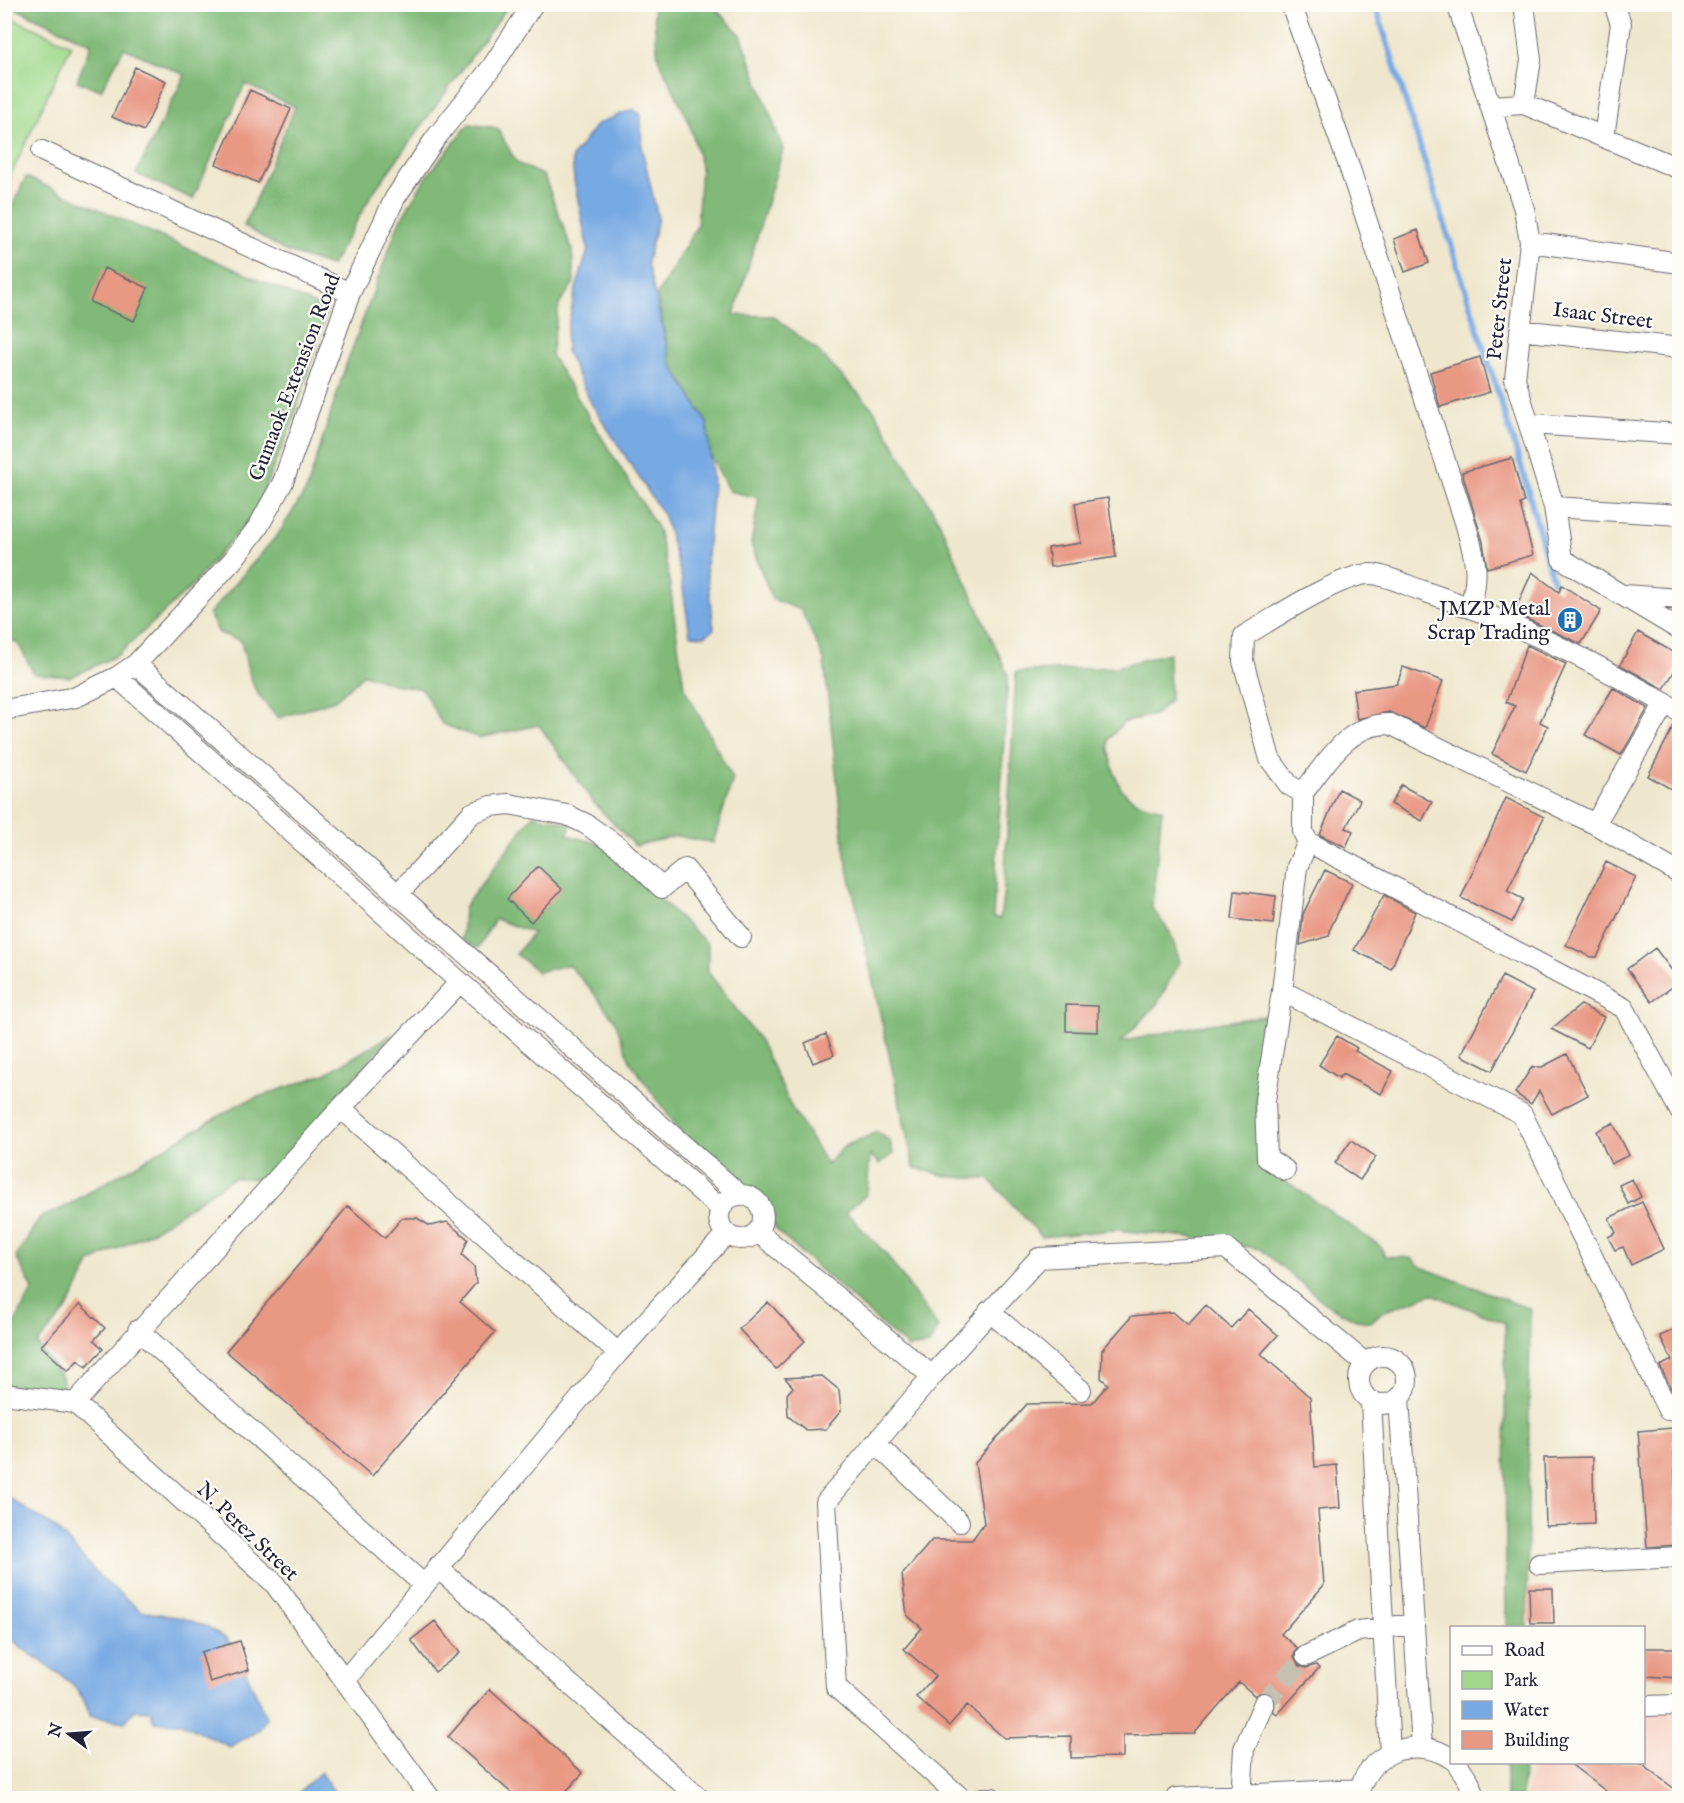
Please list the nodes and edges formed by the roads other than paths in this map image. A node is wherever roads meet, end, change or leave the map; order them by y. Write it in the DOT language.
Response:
graph roads {
  1 [pos="533,4"];
  2 [pos="1291,4"];
  3 [pos="1457,4"];
  4 [pos="1524,4"];
  5 [pos="1614,4"];
  6 [pos="1524,104"];
  7 [pos="1491,106"];
  8 [pos="1604,136"];
  9 [pos="42,151"];
  10 [pos="1680,169"];
  11 [pos="1530,242"];
  12 [pos="1680,263"];
  13 [pos="350,293"];
  14 [pos="1520,330"];
  15 [pos="1680,348"];
  16 [pos="1531,424"];
  17 [pos="1680,434"];
  18 [pos="1554,507"];
  19 [pos="1680,515"];
  20 [pos="1623,595"];
  21 [pos="1680,599"];
  22 [pos="1470,607"];
  23 [pos="1680,630"];
  24 [pos="136,664"];
  25 [pos="117,677"];
  26 [pos="1672,708"];
  27 [pos="4,710"];
  28 [pos="1303,793"];
  29 [pos="1595,824"];
  30 [pos="1308,842"];
  31 [pos="1680,874"];
  32 [pos="397,895"];
  33 [pos="741,937"];
  34 [pos="460,982"];
  35 [pos="1282,991"];
  36 [pos="341,1108"];
  37 [pos="1680,1111"];
  38 [pos="1285,1170"];
  39 [pos="740,1195"];
  40 [pos="721,1209"];
  41 [pos="758,1232"];
  42 [pos="726,1234"];
  43 [pos="989,1311"];
  44 [pos="138,1330"];
  45 [pos="618,1353"];
  46 [pos="1365,1363"];
  47 [pos="932,1376"];
  48 [pos="1082,1390"];
  49 [pos="4,1394"];
  50 [pos="1399,1398"];
  51 [pos="1371,1401"];
  52 [pos="75,1403"];
  53 [pos="1680,1409"];
  54 [pos="875,1443"];
  55 [pos="959,1522"];
  56 [pos="1680,1557"];
  57 [pos="1539,1564"];
  58 [pos="437,1567"];
  59 [pos="423,1584"];
  60 [pos="1414,1624"];
  61 [pos="1383,1628"];
  62 [pos="1306,1656"];
  63 [pos="345,1680"];
  64 [pos="1264,1703"];
  65 [pos="1680,1705"];
  66 [pos="1646,1706"];
  67 [pos="1422,1747"];
  68 [pos="1390,1753"];
  69 [pos="1450,1759"];
  70 [pos="1457,1764"];
  71 [pos="1359,1794"];
  72 [pos="1241,1797"];
  73 [pos="430,1798"];
  74 [pos="699,1798"];
  75 [pos="961,1798"];
  76 [pos="983,1798"];
  77 [pos="992,1798"];
  78 [pos="1176,1798"];
  79 [pos="1474,1798"];
  1 -- 13 [label="street, Gumaok Extension Road"];
  2 -- 22 [label="street"];
  3 -- 7 [label="street, Peter Street"];
  4 -- 6 [label="street"];
  5 -- 8 [label="street"];
  6 -- 7 [label="street"];
  6 -- 8 [label="street"];
  7 -- 11 [label="street, Peter Street"];
  8 -- 10 [label="street"];
  9 -- 13 [label="street"];
  11 -- 12 [label="street"];
  11 -- 14 [label="street, Peter Street"];
  13 -- 24 [label="street, Gumaok Extension Road"];
  14 -- 15 [label="street, Isaac Street"];
  14 -- 16 [label="street, Peter Street"];
  16 -- 17 [label="street"];
  16 -- 18 [label="street, Peter Street"];
  18 -- 19 [label="street"];
  18 -- 20 [label="street, Peter Street"];
  20 -- 21 [label="street"];
  20 -- 23 [label="street, Peter Street"];
  22 -- 26 [label="street"];
  22 -- 28 [label="street"];
  24 -- 25 [label="street, Gumaok Extension Road"];
  24 -- 32 [label="street"];
  25 -- 27 [label="street, Gumaok Extension Road"];
  25 -- 34 [label="street"];
  26 -- 29 [label="street"];
  28 -- 29 [label="street"];
  28 -- 30 [label="street"];
  29 -- 31 [label="street"];
  30 -- 35 [label="street"];
  30 -- 37 [label="street"];
  32 -- 33 [label="street"];
  32 -- 39 [label="street"];
  34 -- 36 [label="street"];
  34 -- 40 [label="street"];
  35 -- 38 [label="street"];
  35 -- 53 [label="street"];
  36 -- 44 [label="street"];
  36 -- 45 [label="street"];
  39 -- 40 [label="street"];
  39 -- 41 [label="street"];
  40 -- 42 [label="street"];
  41 -- 42 [label="street"];
  41 -- 47 [label="street"];
  42 -- 45 [label="street"];
  43 -- 46 [label="street"];
  43 -- 47 [label="street"];
  43 -- 48 [label="street"];
  44 -- 52 [label="street"];
  44 -- 59 [label="street"];
  45 -- 58 [label="street"];
  46 -- 50 [label="street"];
  46 -- 51 [label="street"];
  47 -- 54 [label="street"];
  49 -- 52 [label="street"];
  50 -- 51 [label="street"];
  50 -- 60 [label="street"];
  51 -- 61 [label="street"];
  52 -- 63 [label="street, N. Perez Street"];
  54 -- 55 [label="street"];
  54 -- 75 [label="street"];
  56 -- 57 [label="street"];
  58 -- 59 [label="street"];
  58 -- 74 [label="street"];
  59 -- 63 [label="street"];
  60 -- 61 [label="street"];
  60 -- 67 [label="street"];
  61 -- 62 [label="street"];
  61 -- 68 [label="street"];
  63 -- 73 [label="street, N. Perez Street"];
  64 -- 72 [label="street"];
  65 -- 66 [label="street"];
  67 -- 68 [label="street"];
  67 -- 69 [label="street"];
  68 -- 71 [label="street"];
  70 -- 79 [label="street"];
  71 -- 72 [label="street"];
  72 -- 78 [label="street"];
  76 -- 77 [label="street"];
}
